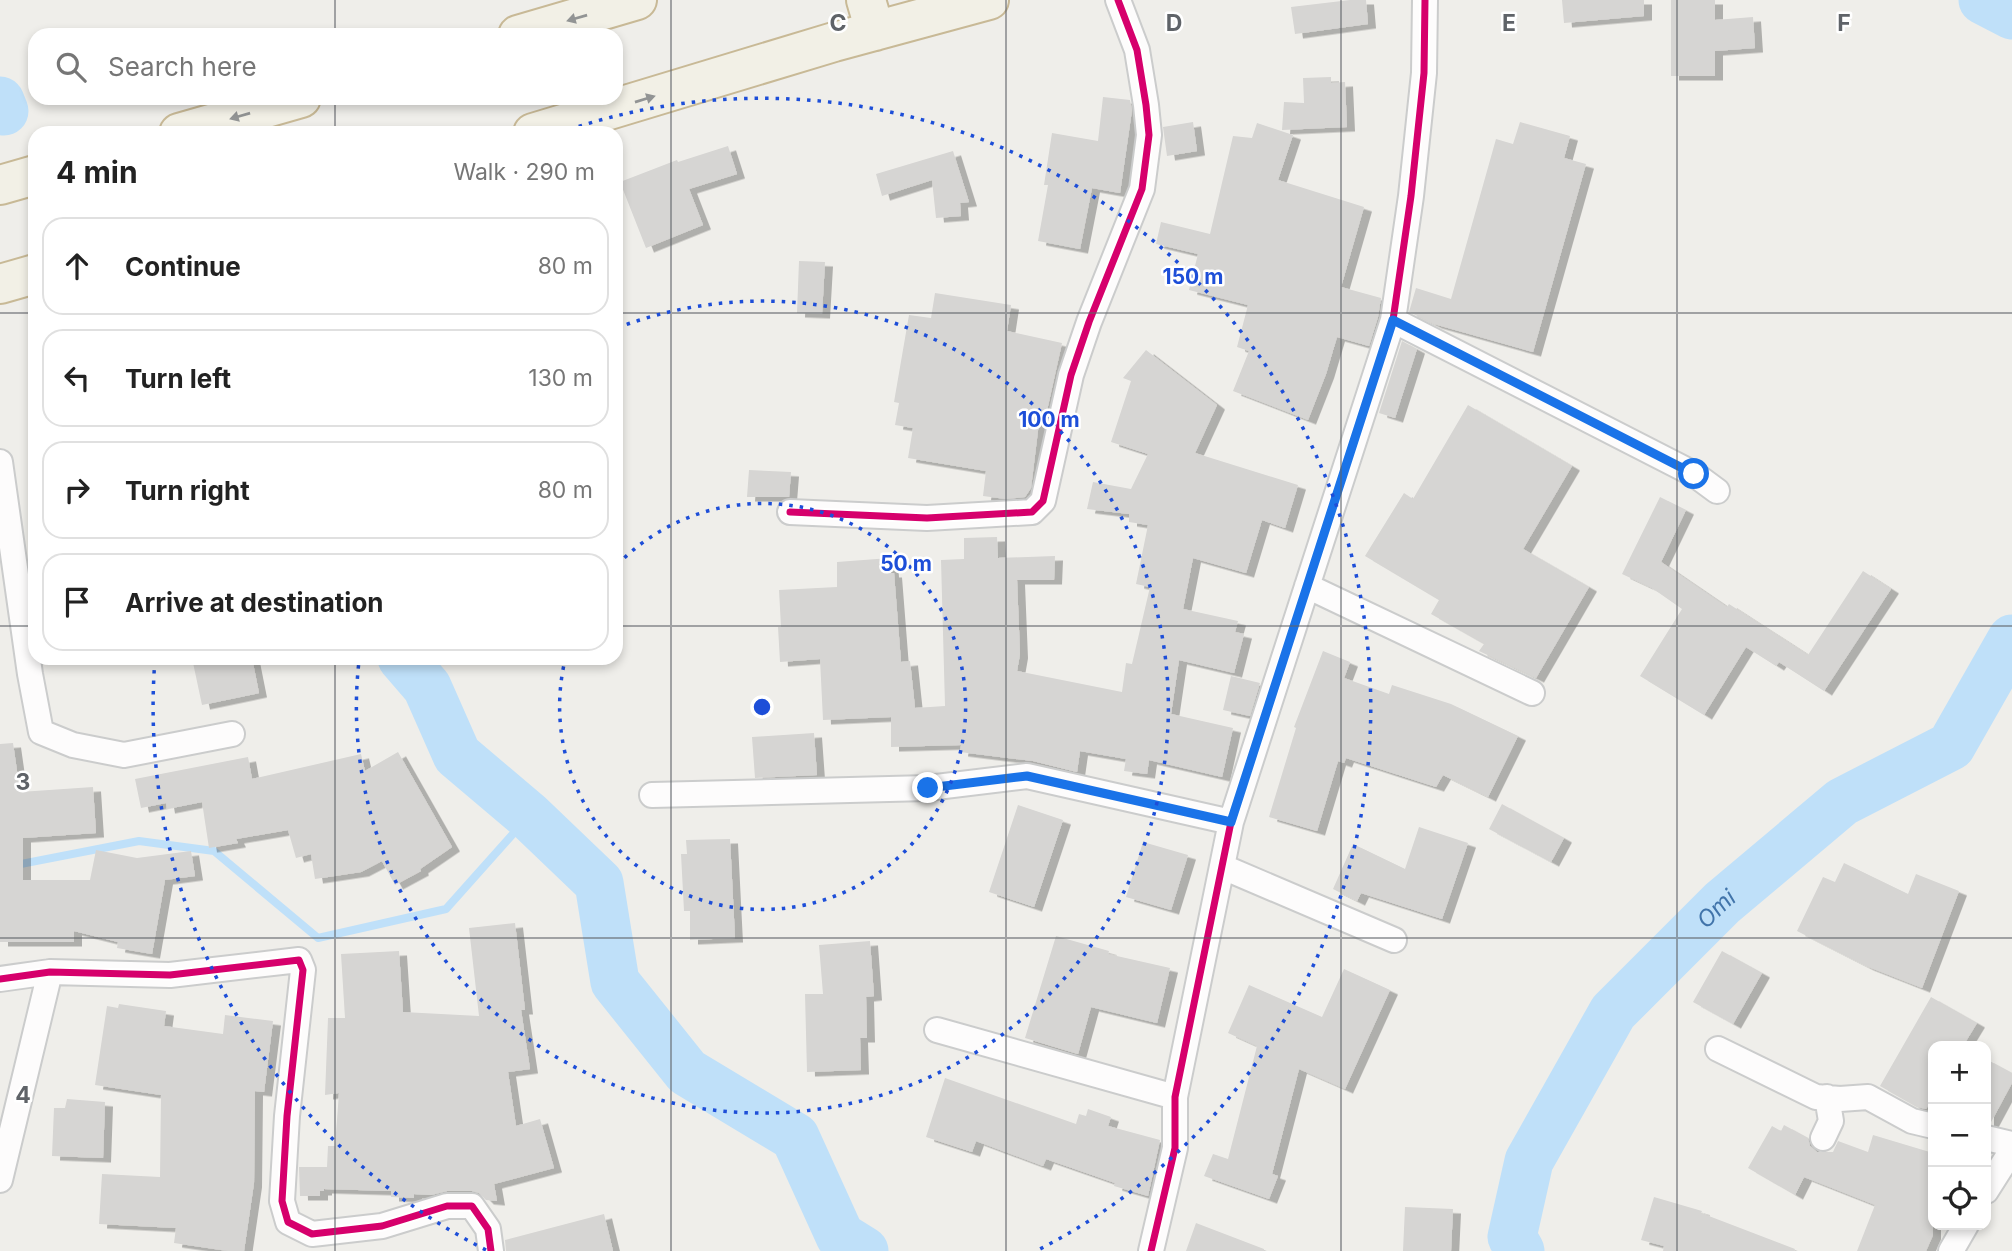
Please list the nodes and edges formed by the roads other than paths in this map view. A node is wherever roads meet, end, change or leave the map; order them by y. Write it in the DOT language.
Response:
graph roads {
  1 [pos="637,0"];
  2 [pos="989,0"];
  3 [pos="1118,0"];
  4 [pos="1425,0"];
  5 [pos="871,16"];
  6 [pos="542,28"];
  7 [pos="623,102"];
  8 [pos="277,105"];
  9 [pos="614,105"];
  10 [pos="203,126"];
  11 [pos="553,126"];
  12 [pos="28,177"];
  13 [pos="0,185"];
  14 [pos="28,276"];
  15 [pos="0,284"];
  16 [pos="1393,320"];
  17 [pos="0,463"];
  18 [pos="1717,491"];
  19 [pos="790,512"];
  20 [pos="1307,586"];
  21 [pos="28,660"];
  22 [pos="29,665"];
  23 [pos="1532,693"];
  24 [pos="232,734"];
  25 [pos="652,795"];
  26 [pos="1231,822"];
  27 [pos="1223,867"];
  28 [pos="1394,940"];
  29 [pos="50,972"];
  30 [pos="0,979"];
  31 [pos="937,1030"];
  32 [pos="1718,1049"];
  33 [pos="1175,1097"];
  34 [pos="1827,1097"];
  35 [pos="1928,1125"];
  36 [pos="1823,1138"];
  37 [pos="1991,1140"];
  38 [pos="2012,1147"];
  39 [pos="0,1180"];
  40 [pos="1991,1183"];
  41 [pos="1963,1230"];
  42 [pos="491,1251"];
  43 [pos="1151,1251"];
  44 [pos="1951,1251"];
  1 -- 6 [label="highway, one-way"];
  2 -- 5 [label="highway"];
  3 -- 19 [label="street"];
  4 -- 16 [label="street"];
  7 -- 5 [label="highway, one-way"];
  8 -- 10 [label="highway, one-way"];
  11 -- 9 [label="highway, one-way"];
  12 -- 13 [label="highway"];
  14 -- 15 [label="highway"];
  16 -- 18 [label="street"];
  16 -- 20 [label="street"];
  17 -- 21 [label="street"];
  20 -- 23 [label="street"];
  20 -- 26 [label="street"];
  22 -- 24 [label="street"];
  25 -- 26 [label="street"];
  26 -- 27 [label="street"];
  27 -- 28 [label="street"];
  27 -- 33 [label="street"];
  29 -- 30 [label="street"];
  29 -- 39 [label="street"];
  29 -- 42 [label="street"];
  31 -- 33 [label="street"];
  32 -- 34 [label="street"];
  33 -- 43 [label="street"];
  34 -- 35 [label="street"];
  34 -- 36 [label="street"];
  37 -- 38 [label="street"];
  38 -- 40 [label="street"];
  41 -- 44 [label="street"];
}
